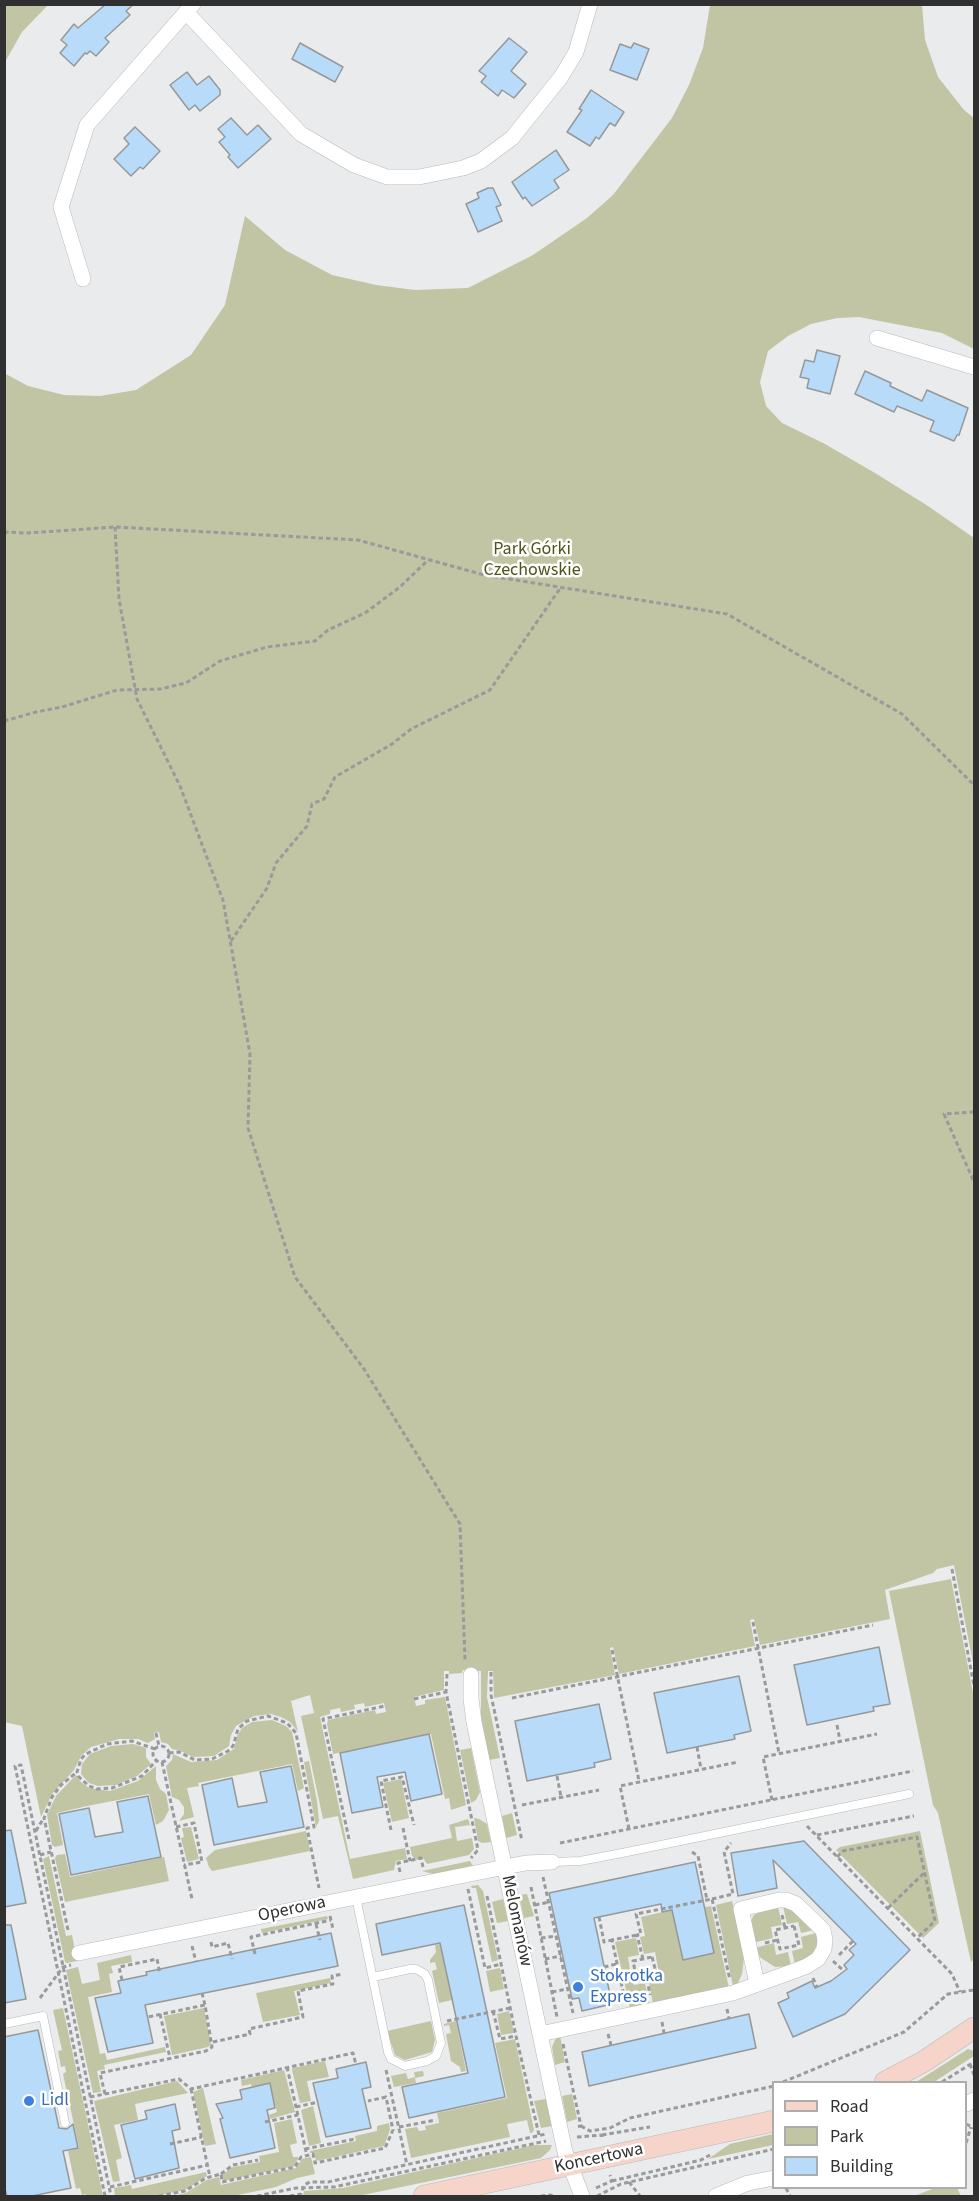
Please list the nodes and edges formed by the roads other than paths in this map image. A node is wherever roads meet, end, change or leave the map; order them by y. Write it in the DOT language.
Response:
graph roads {
  1 [pos="590,4"];
  2 [pos="189,8"];
  3 [pos="83,279"];
  4 [pos="877,338"];
  5 [pos="975,367"];
  6 [pos="471,1674"];
  7 [pos="909,1794"];
  8 [pos="552,1862"];
  9 [pos="505,1867"];
  10 [pos="356,1897"];
  11 [pos="79,1953"];
  12 [pos="373,1977"];
  13 [pos="757,1984"];
  14 [pos="4,2024"];
  15 [pos="974,2029"];
  16 [pos="540,2034"];
  17 [pos="887,2081"];
  18 [pos="772,2121"];
  19 [pos="65,2123"];
  20 [pos="570,2165"];
  21 [pos="772,2178"];
  22 [pos="424,2196"];
  23 [pos="582,2196"];
  24 [pos="716,2196"];
  1 -- 2 [label="street"];
  2 -- 3 [label="street"];
  4 -- 5 [label="street"];
  6 -- 9 [label="street, Melomanów"];
  7 -- 8 [label="lane"];
  8 -- 9 [label="street, Operowa"];
  9 -- 10 [label="street, Operowa"];
  9 -- 16 [label="street, Melomanów"];
  10 -- 11 [label="street, Operowa"];
  10 -- 12 [label="lane"];
  12 -- 12 [label="lane"];
  13 -- 13 [label="street"];
  13 -- 16 [label="street"];
  14 -- 19 [label="lane"];
  15 -- 17 [label="street"];
  16 -- 20 [label="street, Melomanów"];
  18 -- 20 [label="street, Koncertowa"];
  20 -- 22 [label="street, Koncertowa"];
  20 -- 23 [label="street, Melomanów"];
  21 -- 24 [label="street"];
}
